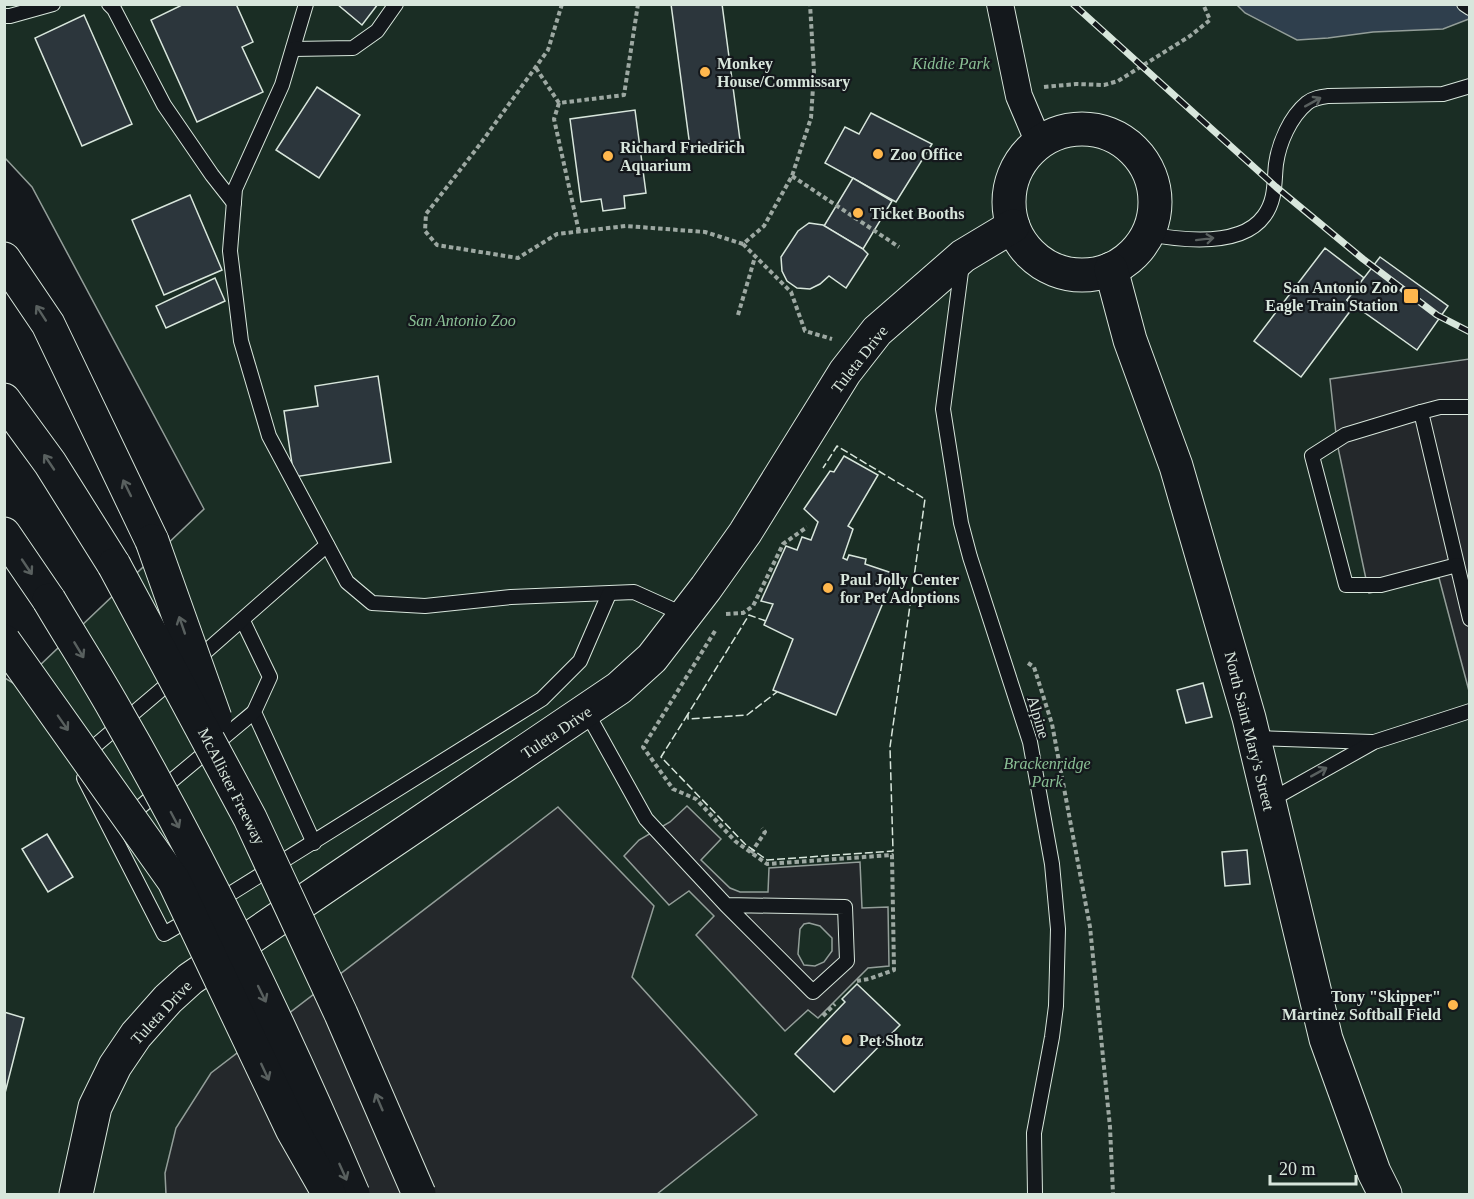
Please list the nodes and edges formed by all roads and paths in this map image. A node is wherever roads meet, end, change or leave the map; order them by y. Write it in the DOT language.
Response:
graph roads {
  1 [pos="54,4"];
  2 [pos="109,4"];
  3 [pos="306,4"];
  4 [pos="396,4"];
  5 [pos="562,4"];
  6 [pos="638,4"];
  7 [pos="810,4"];
  8 [pos="1000,4"];
  9 [pos="1203,4"];
  10 [pos="1464,4"];
  11 [pos="1470,8"];
  12 [pos="4,16"];
  13 [pos="293,50"];
  14 [pos="536,68"];
  15 [pos="1470,86"];
  16 [pos="1019,96"];
  17 [pos="558,103"];
  18 [pos="1039,143"];
  19 [pos="792,176"];
  20 [pos="234,203"];
  21 [pos="1013,226"];
  22 [pos="579,232"];
  23 [pos="1147,234"];
  24 [pos="743,244"];
  25 [pos="899,247"];
  26 [pos="755,256"];
  27 [pos="963,256"];
  28 [pos="4,259"];
  29 [pos="1111,269"];
  30 [pos="738,315"];
  31 [pos="832,339"];
  32 [pos="4,400"];
  33 [pos="1470,407"];
  34 [pos="1421,412"];
  35 [pos="807,527"];
  36 [pos="4,534"];
  37 [pos="327,545"];
  38 [pos="1457,565"];
  39 [pos="609,594"];
  40 [pos="729,607"];
  41 [pos="725,614"];
  42 [pos="686,615"];
  43 [pos="1470,619"];
  44 [pos="243,621"];
  45 [pos="4,641"];
  46 [pos="254,711"];
  47 [pos="586,711"];
  48 [pos="1470,711"];
  49 [pos="1254,738"];
  50 [pos="1374,742"];
  51 [pos="1269,801"];
  52 [pos="250,818"];
  53 [pos="762,828"];
  54 [pos="111,831"];
  55 [pos="314,843"];
  56 [pos="751,853"];
  57 [pos="726,905"];
  58 [pos="851,987"];
  59 [pos="837,1002"];
  60 [pos="823,1016"];
  61 [pos="76,1194"];
  62 [pos="329,1194"];
  63 [pos="353,1194"];
  64 [pos="419,1194"];
  65 [pos="1035,1194"];
  66 [pos="1385,1194"];
  1 -- 12 [label="lane"];
  2 -- 20 [label="lane"];
  3 -- 13 [label="lane"];
  4 -- 13 [label="lane"];
  5 -- 14 [label="path"];
  6 -- 17 [label="path"];
  7 -- 19 [label="path"];
  8 -- 16 [label="street"];
  9 -- 16 [label="path"];
  10 -- 11 [label="lane"];
  13 -- 20 [label="lane"];
  14 -- 17 [label="path"];
  14 -- 22 [label="path"];
  23 -- 15 [label="lane, one-way"];
  16 -- 18 [label="street"];
  17 -- 22 [label="path"];
  18 -- 21 [label="main road"];
  18 -- 23 [label="main road"];
  19 -- 24 [label="path"];
  19 -- 25 [label="path"];
  20 -- 37 [label="lane"];
  21 -- 27 [label="main road, Tuleta Drive"];
  21 -- 29 [label="main road"];
  22 -- 24 [label="path"];
  23 -- 29 [label="main road"];
  24 -- 26 [label="path"];
  26 -- 30 [label="path"];
  26 -- 31 [label="path"];
  27 -- 42 [label="main road, Tuleta Drive"];
  27 -- 65 [label="lane, Alpine"];
  52 -- 28 [label="main road, one-way, bridge"];
  29 -- 49 [label="main road, North Saint Mary's Street"];
  52 -- 32 [label="main road, McAllister Freeway, one-way, bridge"];
  33 -- 34 [label="lane"];
  34 -- 38 [label="lane"];
  34 -- 38 [label="lane"];
  35 -- 41 [label="path"];
  36 -- 63 [label="main road, one-way, bridge"];
  37 -- 39 [label="lane"];
  37 -- 44 [label="lane"];
  38 -- 43 [label="lane"];
  39 -- 42 [label="lane"];
  39 -- 55 [label="lane"];
  40 -- 41 [label="path"];
  41 -- 56 [label="path"];
  42 -- 47 [label="main road, Tuleta Drive"];
  44 -- 46 [label="lane"];
  44 -- 54 [label="lane"];
  45 -- 62 [label="main road, one-way, bridge"];
  46 -- 54 [label="lane"];
  46 -- 55 [label="lane"];
  47 -- 57 [label="lane"];
  47 -- 61 [label="main road, Tuleta Drive"];
  48 -- 50 [label="lane"];
  49 -- 50 [label="lane"];
  49 -- 51 [label="main road, North Saint Mary's Street"];
  51 -- 50 [label="lane, one-way"];
  51 -- 66 [label="main road, North Saint Mary's Street"];
  64 -- 52 [label="main road, McAllister Freeway, one-way, bridge"];
  53 -- 56 [label="path"];
  54 -- 55 [label="lane"];
  56 -- 58 [label="path"];
  57 -- 57 [label="lane"];
  59 -- 60 [label="path"];
}
